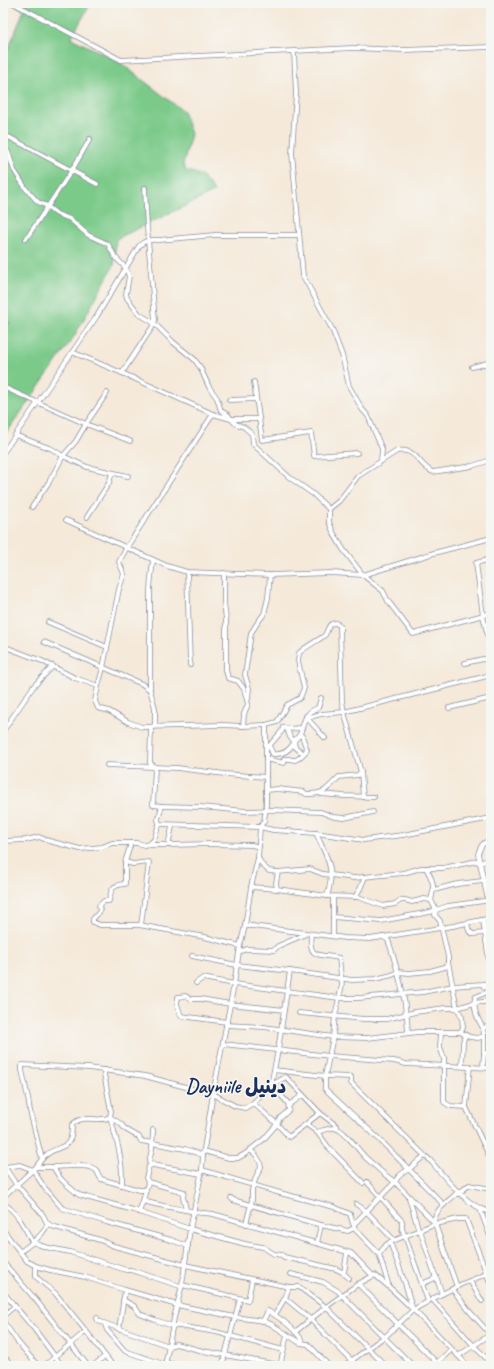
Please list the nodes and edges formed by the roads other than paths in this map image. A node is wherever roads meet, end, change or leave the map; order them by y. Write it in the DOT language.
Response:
graph roads {
  1 [pos="13,3"];
  2 [pos="491,47"];
  3 [pos="294,52"];
  4 [pos="3,134"];
  5 [pos="90,139"];
  6 [pos="3,146"];
  7 [pos="72,170"];
  8 [pos="97,184"];
  9 [pos="145,188"];
  10 [pos="47,206"];
  11 [pos="299,235"];
  12 [pos="26,239"];
  13 [pos="149,240"];
  14 [pos="126,268"];
  15 [pos="154,323"];
  16 [pos="72,352"];
  17 [pos="491,362"];
  18 [pos="472,367"];
  19 [pos="122,373"];
  20 [pos="254,382"];
  21 [pos="3,387"];
  22 [pos="106,393"];
  23 [pos="256,399"];
  24 [pos="229,400"];
  25 [pos="37,402"];
  26 [pos="214,414"];
  27 [pos="231,419"];
  28 [pos="259,419"];
  29 [pos="86,424"];
  30 [pos="15,435"];
  31 [pos="130,441"];
  32 [pos="3,453"];
  33 [pos="357,453"];
  34 [pos="63,456"];
  35 [pos="491,460"];
  36 [pos="381,461"];
  37 [pos="112,473"];
  38 [pos="128,476"];
  39 [pos="32,507"];
  40 [pos="329,509"];
  41 [pos="87,517"];
  42 [pos="66,520"];
  43 [pos="491,538"];
  44 [pos="127,548"];
  45 [pos="491,559"];
  46 [pos="153,560"];
  47 [pos="187,572"];
  48 [pos="224,573"];
  49 [pos="270,575"];
  50 [pos="363,575"];
  51 [pos="491,613"];
  52 [pos="483,616"];
  53 [pos="48,622"];
  54 [pos="44,642"];
  55 [pos="3,646"];
  56 [pos="107,647"];
  57 [pos="491,649"];
  58 [pos="491,661"];
  59 [pos="465,663"];
  60 [pos="190,664"];
  61 [pos="53,666"];
  62 [pos="103,668"];
  63 [pos="491,675"];
  64 [pos="98,686"];
  65 [pos="150,690"];
  66 [pos="321,698"];
  67 [pos="491,698"];
  68 [pos="248,704"];
  69 [pos="449,708"];
  70 [pos="344,712"];
  71 [pos="306,716"];
  72 [pos="277,722"];
  73 [pos="266,725"];
  74 [pos="243,726"];
  75 [pos="283,727"];
  76 [pos="151,728"];
  77 [pos="301,728"];
  78 [pos="287,729"];
  79 [pos="3,732"];
  80 [pos="300,734"];
  81 [pos="325,738"];
  82 [pos="294,742"];
  83 [pos="267,747"];
  84 [pos="303,753"];
  85 [pos="266,759"];
  86 [pos="107,765"];
  87 [pos="154,768"];
  88 [pos="361,772"];
  89 [pos="266,777"];
  90 [pos="266,790"];
  91 [pos="320,794"];
  92 [pos="374,796"];
  93 [pos="363,797"];
  94 [pos="162,806"];
  95 [pos="265,811"];
  96 [pos="373,812"];
  97 [pos="491,818"];
  98 [pos="160,824"];
  99 [pos="172,825"];
  100 [pos="260,827"];
  101 [pos="316,833"];
  102 [pos="491,840"];
  103 [pos="3,841"];
  104 [pos="131,843"];
  105 [pos="144,845"];
  106 [pos="169,845"];
  107 [pos="259,847"];
  108 [pos="258,858"];
  109 [pos="491,859"];
  110 [pos="125,862"];
  111 [pos="480,863"];
  112 [pos="426,868"];
  113 [pos="278,872"];
  114 [pos="331,875"];
  115 [pos="365,877"];
  116 [pos="491,880"];
  117 [pos="484,882"];
  118 [pos="251,887"];
  119 [pos="277,889"];
  120 [pos="434,890"];
  121 [pos="327,896"];
  122 [pos="333,897"];
  123 [pos="355,897"];
  124 [pos="431,900"];
  125 [pos="489,900"];
  126 [pos="436,910"];
  127 [pos="491,914"];
  128 [pos="333,917"];
  129 [pos="491,918"];
  130 [pos="483,920"];
  131 [pos="467,924"];
  132 [pos="141,925"];
  133 [pos="245,926"];
  134 [pos="442,928"];
  135 [pos="309,933"];
  136 [pos="485,933"];
  137 [pos="333,936"];
  138 [pos="383,937"];
  139 [pos="240,946"];
  140 [pos="239,952"];
  141 [pos="489,953"];
  142 [pos="192,956"];
  143 [pos="448,962"];
  144 [pos="237,965"];
  145 [pos="290,971"];
  146 [pos="398,972"];
  147 [pos="491,972"];
  148 [pos="342,978"];
  149 [pos="491,982"];
  150 [pos="196,983"];
  151 [pos="234,984"];
  152 [pos="483,984"];
  153 [pos="453,986"];
  154 [pos="286,991"];
  155 [pos="402,993"];
  156 [pos="339,998"];
  157 [pos="491,1001"];
  158 [pos="474,1003"];
  159 [pos="230,1004"];
  160 [pos="457,1008"];
  161 [pos="284,1010"];
  162 [pos="299,1013"];
  163 [pos="405,1014"];
  164 [pos="335,1016"];
  165 [pos="227,1023"];
  166 [pos="491,1026"];
  167 [pos="483,1028"];
  168 [pos="281,1029"];
  169 [pos="460,1032"];
  170 [pos="408,1033"];
  171 [pos="441,1033"];
  172 [pos="465,1035"];
  173 [pos="333,1036"];
  174 [pos="484,1036"];
  175 [pos="223,1044"];
  176 [pos="278,1050"];
  177 [pos="491,1052"];
  178 [pos="484,1054"];
  179 [pos="330,1056"];
  180 [pos="444,1066"];
  181 [pos="462,1066"];
  182 [pos="470,1066"];
  183 [pos="483,1067"];
  184 [pos="491,1068"];
  185 [pos="105,1070"];
  186 [pos="274,1070"];
  187 [pos="325,1076"];
  188 [pos="271,1085"];
  189 [pos="213,1094"];
  190 [pos="303,1095"];
  191 [pos="253,1103"];
  192 [pos="289,1104"];
  193 [pos="466,1107"];
  194 [pos="320,1112"];
  195 [pos="110,1117"];
  196 [pos="277,1124"];
  197 [pos="306,1124"];
  198 [pos="337,1129"];
  199 [pos="153,1130"];
  200 [pos="317,1132"];
  201 [pos="152,1144"];
  202 [pos="250,1150"];
  203 [pos="204,1153"];
  204 [pos="425,1156"];
  205 [pos="42,1159"];
  206 [pos="491,1160"];
  207 [pos="153,1165"];
  208 [pos="4,1166"];
  209 [pos="53,1167"];
  210 [pos="35,1169"];
  211 [pos="408,1169"];
  212 [pos="201,1172"];
  213 [pos="148,1182"];
  214 [pos="395,1182"];
  215 [pos="16,1184"];
  216 [pos="122,1185"];
  217 [pos="254,1185"];
  218 [pos="491,1189"];
  219 [pos="145,1190"];
  220 [pos="458,1194"];
  221 [pos="380,1196"];
  222 [pos="3,1197"];
  223 [pos="231,1198"];
  224 [pos="409,1198"];
  225 [pos="143,1201"];
  226 [pos="3,1204"];
  227 [pos="251,1204"];
  228 [pos="356,1204"];
  229 [pos="444,1205"];
  230 [pos="480,1208"];
  231 [pos="186,1209"];
  232 [pos="366,1211"];
  233 [pos="140,1212"];
  234 [pos="194,1212"];
  235 [pos="491,1212"];
  236 [pos="47,1223"];
  237 [pos="434,1223"];
  238 [pos="246,1224"];
  239 [pos="321,1225"];
  240 [pos="354,1226"];
  241 [pos="190,1229"];
  242 [pos="3,1230"];
  243 [pos="419,1231"];
  244 [pos="404,1236"];
  245 [pos="491,1239"];
  246 [pos="394,1240"];
  247 [pos="32,1242"];
  248 [pos="390,1242"];
  249 [pos="317,1243"];
  250 [pos="188,1246"];
  251 [pos="20,1252"];
  252 [pos="347,1253"];
  253 [pos="379,1254"];
  254 [pos="4,1263"];
  255 [pos="185,1265"];
  256 [pos="36,1266"];
  257 [pos="344,1273"];
  258 [pos="291,1274"];
  259 [pos="489,1274"];
  260 [pos="372,1275"];
  261 [pos="435,1275"];
  262 [pos="349,1278"];
  263 [pos="252,1280"];
  264 [pos="470,1281"];
  265 [pos="358,1284"];
  266 [pos="422,1284"];
  267 [pos="182,1285"];
  268 [pos="388,1285"];
  269 [pos="491,1285"];
  270 [pos="289,1287"];
  271 [pos="457,1287"];
  272 [pos="125,1290"];
  273 [pos="452,1290"];
  274 [pos="3,1292"];
  275 [pos="442,1294"];
  276 [pos="342,1296"];
  277 [pos="285,1298"];
  278 [pos="432,1298"];
  279 [pos="240,1299"];
  280 [pos="123,1300"];
  281 [pos="428,1301"];
  282 [pos="482,1301"];
  283 [pos="177,1305"];
  284 [pos="15,1306"];
  285 [pos="326,1308"];
  286 [pos="413,1310"];
  287 [pos="273,1314"];
  288 [pos="3,1316"];
  289 [pos="236,1317"];
  290 [pos="97,1318"];
  291 [pos="310,1319"];
  292 [pos="3,1321"];
  293 [pos="263,1321"];
  294 [pos="105,1324"];
  295 [pos="399,1324"];
  296 [pos="173,1326"];
  297 [pos="119,1329"];
  298 [pos="86,1331"];
  299 [pos="295,1332"];
  300 [pos="231,1335"];
  301 [pos="287,1335"];
  302 [pos="491,1335"];
  303 [pos="384,1337"];
  304 [pos="303,1343"];
  305 [pos="71,1344"];
  306 [pos="169,1346"];
  307 [pos="474,1346"];
  308 [pos="368,1349"];
  309 [pos="283,1350"];
  310 [pos="451,1350"];
  311 [pos="226,1354"];
  312 [pos="3,1355"];
  313 [pos="105,1356"];
  314 [pos="458,1356"];
  315 [pos="55,1357"];
  316 [pos="352,1360"];
  317 [pos="491,1363"];
  318 [pos="166,1365"];
  319 [pos="436,1365"];
  320 [pos="12,1366"];
  321 [pos="38,1366"];
  322 [pos="44,1366"];
  323 [pos="62,1366"];
  324 [pos="88,1366"];
  325 [pos="93,1366"];
  326 [pos="113,1366"];
  327 [pos="183,1366"];
  328 [pos="222,1366"];
  329 [pos="281,1366"];
  330 [pos="329,1366"];
  331 [pos="344,1366"];
  332 [pos="357,1366"];
  333 [pos="386,1366"];
  334 [pos="413,1366"];
  335 [pos="468,1366"];
  1 -- 3 [label="street"];
  2 -- 3 [label="street"];
  3 -- 11 [label="street"];
  4 -- 7 [label="street"];
  5 -- 7 [label="street"];
  6 -- 10 [label="street"];
  7 -- 8 [label="street"];
  7 -- 10 [label="street"];
  9 -- 13 [label="street"];
  10 -- 12 [label="street"];
  10 -- 14 [label="street"];
  11 -- 13 [label="street"];
  11 -- 36 [label="street"];
  13 -- 14 [label="street"];
  13 -- 15 [label="street"];
  14 -- 15 [label="street"];
  14 -- 16 [label="street"];
  15 -- 19 [label="street"];
  15 -- 27 [label="street"];
  16 -- 19 [label="street"];
  16 -- 25 [label="street"];
  17 -- 18 [label="street"];
  19 -- 26 [label="street"];
  20 -- 23 [label="street"];
  21 -- 25 [label="street"];
  22 -- 29 [label="street"];
  23 -- 24 [label="street"];
  23 -- 28 [label="street"];
  25 -- 29 [label="street"];
  25 -- 30 [label="street"];
  26 -- 27 [label="street"];
  26 -- 44 [label="street"];
  27 -- 28 [label="street"];
  27 -- 40 [label="street"];
  28 -- 33 [label="street"];
  29 -- 31 [label="street"];
  29 -- 34 [label="street"];
  30 -- 32 [label="street"];
  30 -- 34 [label="street"];
  34 -- 37 [label="street"];
  34 -- 39 [label="street"];
  35 -- 36 [label="street"];
  36 -- 40 [label="street"];
  37 -- 38 [label="street"];
  37 -- 41 [label="street"];
  40 -- 50 [label="street"];
  42 -- 44 [label="street"];
  43 -- 50 [label="street"];
  44 -- 46 [label="street"];
  44 -- 56 [label="street"];
  45 -- 52 [label="street"];
  46 -- 47 [label="street"];
  46 -- 65 [label="street"];
  47 -- 48 [label="street"];
  47 -- 60 [label="street"];
  48 -- 49 [label="street"];
  48 -- 68 [label="street"];
  49 -- 50 [label="street"];
  49 -- 68 [label="street"];
  50 -- 52 [label="street"];
  51 -- 52 [label="street"];
  52 -- 57 [label="street"];
  53 -- 56 [label="street"];
  54 -- 62 [label="street"];
  55 -- 61 [label="street"];
  56 -- 62 [label="street"];
  58 -- 59 [label="street"];
  61 -- 64 [label="street"];
  61 -- 79 [label="street"];
  62 -- 64 [label="street"];
  62 -- 65 [label="street"];
  63 -- 70 [label="street"];
  64 -- 76 [label="street"];
  65 -- 76 [label="street"];
  66 -- 71 [label="street"];
  67 -- 69 [label="street"];
  68 -- 74 [label="street"];
  70 -- 71 [label="street"];
  70 -- 72 [label="street"];
  70 -- 88 [label="street"];
  71 -- 77 [label="street"];
  71 -- 81 [label="street"];
  72 -- 73 [label="street"];
  72 -- 75 [label="street"];
  73 -- 74 [label="street"];
  73 -- 83 [label="street"];
  74 -- 76 [label="street"];
  75 -- 78 [label="street"];
  75 -- 83 [label="street"];
  76 -- 87 [label="street"];
  77 -- 78 [label="street"];
  77 -- 80 [label="street"];
  78 -- 82 [label="street"];
  80 -- 82 [label="street"];
  80 -- 84 [label="street"];
  82 -- 83 [label="street"];
  82 -- 84 [label="street"];
  83 -- 85 [label="street"];
  84 -- 85 [label="street"];
  85 -- 89 [label="street"];
  86 -- 87 [label="street"];
  87 -- 89 [label="street"];
  87 -- 94 [label="street"];
  88 -- 91 [label="street"];
  88 -- 93 [label="street"];
  89 -- 90 [label="street"];
  90 -- 91 [label="street"];
  90 -- 95 [label="street"];
  91 -- 93 [label="street"];
  92 -- 93 [label="street"];
  94 -- 95 [label="street"];
  94 -- 98 [label="street"];
  95 -- 96 [label="street"];
  95 -- 100 [label="street"];
  97 -- 101 [label="street"];
  98 -- 99 [label="street"];
  98 -- 105 [label="street"];
  99 -- 100 [label="street"];
  99 -- 106 [label="street"];
  100 -- 101 [label="street"];
  100 -- 107 [label="street"];
  101 -- 114 [label="street"];
  102 -- 111 [label="street"];
  103 -- 104 [label="street"];
  104 -- 105 [label="street"];
  104 -- 110 [label="street"];
  105 -- 106 [label="street"];
  106 -- 107 [label="street"];
  107 -- 108 [label="street"];
  108 -- 113 [label="street"];
  108 -- 118 [label="street"];
  109 -- 111 [label="street"];
  110 -- 132 [label="street"];
  110 -- 132 [label="street"];
  111 -- 112 [label="street"];
  111 -- 117 [label="street"];
  112 -- 115 [label="street"];
  112 -- 120 [label="street"];
  113 -- 114 [label="street"];
  113 -- 119 [label="street"];
  114 -- 115 [label="street"];
  114 -- 121 [label="street"];
  115 -- 123 [label="street"];
  116 -- 117 [label="street"];
  117 -- 120 [label="street"];
  117 -- 125 [label="street"];
  118 -- 119 [label="street"];
  118 -- 133 [label="street"];
  119 -- 121 [label="street"];
  120 -- 124 [label="street"];
  121 -- 122 [label="street"];
  122 -- 123 [label="street"];
  122 -- 128 [label="street"];
  123 -- 124 [label="street"];
  124 -- 126 [label="street"];
  125 -- 126 [label="street"];
  125 -- 127 [label="street"];
  126 -- 128 [label="street"];
  126 -- 134 [label="street"];
  128 -- 137 [label="street"];
  129 -- 130 [label="street"];
  130 -- 131 [label="street"];
  130 -- 136 [label="street"];
  131 -- 134 [label="street"];
  131 -- 136 [label="street"];
  132 -- 139 [label="street"];
  133 -- 135 [label="street"];
  133 -- 139 [label="street"];
  134 -- 138 [label="street"];
  134 -- 143 [label="street"];
  135 -- 137 [label="street"];
  135 -- 140 [label="street"];
  135 -- 148 [label="street"];
  136 -- 141 [label="street"];
  137 -- 138 [label="street"];
  138 -- 146 [label="street"];
  139 -- 140 [label="street"];
  140 -- 144 [label="street"];
  141 -- 147 [label="street"];
  142 -- 144 [label="street"];
  143 -- 146 [label="street"];
  143 -- 153 [label="street"];
  144 -- 145 [label="street"];
  144 -- 151 [label="street"];
  145 -- 148 [label="street"];
  145 -- 154 [label="street"];
  146 -- 148 [label="street"];
  146 -- 155 [label="street"];
  148 -- 156 [label="street"];
  149 -- 152 [label="street"];
  150 -- 151 [label="street"];
  151 -- 154 [label="street"];
  151 -- 159 [label="street"];
  152 -- 153 [label="street"];
  152 -- 158 [label="street"];
  153 -- 155 [label="street"];
  153 -- 160 [label="street"];
  154 -- 156 [label="street"];
  154 -- 161 [label="street"];
  155 -- 156 [label="street"];
  155 -- 163 [label="street"];
  156 -- 164 [label="street"];
  157 -- 158 [label="street"];
  158 -- 160 [label="street"];
  158 -- 167 [label="street"];
  159 -- 161 [label="street"];
  159 -- 165 [label="street"];
  159 -- 165 [label="street"];
  160 -- 163 [label="street"];
  160 -- 169 [label="street"];
  161 -- 168 [label="street"];
  162 -- 164 [label="street"];
  163 -- 164 [label="street"];
  163 -- 170 [label="street"];
  164 -- 173 [label="street"];
  165 -- 168 [label="street"];
  165 -- 175 [label="street"];
  166 -- 167 [label="street"];
  167 -- 174 [label="street"];
  168 -- 173 [label="street"];
  168 -- 176 [label="street"];
  169 -- 171 [label="street"];
  169 -- 172 [label="street"];
  170 -- 171 [label="street"];
  170 -- 173 [label="street"];
  171 -- 180 [label="street"];
  172 -- 174 [label="street"];
  172 -- 181 [label="street"];
  173 -- 179 [label="street"];
  174 -- 178 [label="street"];
  175 -- 176 [label="street"];
  175 -- 189 [label="street"];
  176 -- 179 [label="street"];
  176 -- 186 [label="street"];
  177 -- 178 [label="street"];
  178 -- 183 [label="street"];
  179 -- 180 [label="street"];
  179 -- 187 [label="street"];
  180 -- 181 [label="street"];
  180 -- 193 [label="street"];
  181 -- 182 [label="street"];
  182 -- 183 [label="street"];
  182 -- 193 [label="street"];
  183 -- 184 [label="street"];
  185 -- 189 [label="street"];
  185 -- 195 [label="street"];
  185 -- 205 [label="street"];
  186 -- 187 [label="street"];
  186 -- 188 [label="street"];
  187 -- 204 [label="street"];
  187 -- 211 [label="street"];
  188 -- 190 [label="street"];
  188 -- 191 [label="street"];
  188 -- 192 [label="street"];
  189 -- 191 [label="street"];
  189 -- 203 [label="street"];
  190 -- 192 [label="street"];
  190 -- 194 [label="street"];
  191 -- 196 [label="street"];
  192 -- 196 [label="street"];
  193 -- 206 [label="street"];
  194 -- 197 [label="street"];
  194 -- 198 [label="street"];
  195 -- 201 [label="street"];
  195 -- 205 [label="street"];
  195 -- 216 [label="street"];
  196 -- 197 [label="street"];
  196 -- 202 [label="street"];
  197 -- 200 [label="street"];
  198 -- 200 [label="street"];
  198 -- 214 [label="street"];
  199 -- 201 [label="street"];
  200 -- 221 [label="street"];
  201 -- 203 [label="street"];
  201 -- 207 [label="street"];
  202 -- 203 [label="street"];
  202 -- 217 [label="street"];
  203 -- 212 [label="street"];
  204 -- 211 [label="street"];
  204 -- 220 [label="street"];
  205 -- 210 [label="street"];
  207 -- 212 [label="street"];
  207 -- 213 [label="street"];
  208 -- 210 [label="street"];
  208 -- 215 [label="street"];
  209 -- 210 [label="street"];
  209 -- 216 [label="street"];
  209 -- 233 [label="street"];
  210 -- 215 [label="street"];
  210 -- 250 [label="street"];
  211 -- 214 [label="street"];
  211 -- 229 [label="street"];
  212 -- 217 [label="street"];
  212 -- 234 [label="street"];
  213 -- 219 [label="street"];
  213 -- 231 [label="street"];
  214 -- 221 [label="street"];
  214 -- 224 [label="street"];
  215 -- 222 [label="street"];
  215 -- 236 [label="street"];
  216 -- 219 [label="street"];
  217 -- 227 [label="street"];
  217 -- 240 [label="street"];
  218 -- 220 [label="street"];
  219 -- 225 [label="street"];
  220 -- 229 [label="street"];
  220 -- 230 [label="street"];
  221 -- 232 [label="street"];
  221 -- 244 [label="street"];
  223 -- 227 [label="street"];
  224 -- 237 [label="street"];
  224 -- 243 [label="street"];
  225 -- 231 [label="street"];
  225 -- 233 [label="street"];
  226 -- 247 [label="street"];
  227 -- 238 [label="street"];
  227 -- 239 [label="street"];
  228 -- 232 [label="street"];
  229 -- 237 [label="street"];
  230 -- 235 [label="street"];
  230 -- 245 [label="street"];
  231 -- 234 [label="street"];
  232 -- 240 [label="street"];
  232 -- 246 [label="street"];
  233 -- 241 [label="street"];
  234 -- 238 [label="street"];
  234 -- 241 [label="street"];
  236 -- 247 [label="street"];
  236 -- 255 [label="street"];
  237 -- 243 [label="street"];
  237 -- 259 [label="street"];
  237 -- 271 [label="street"];
  238 -- 249 [label="street"];
  239 -- 240 [label="street"];
  239 -- 249 [label="street"];
  240 -- 253 [label="street"];
  241 -- 250 [label="street"];
  241 -- 257 [label="street"];
  242 -- 251 [label="street"];
  243 -- 244 [label="street"];
  243 -- 261 [label="street"];
  244 -- 246 [label="street"];
  244 -- 266 [label="street"];
  246 -- 248 [label="street"];
  247 -- 251 [label="street"];
  247 -- 267 [label="street"];
  248 -- 253 [label="street"];
  248 -- 286 [label="street"];
  249 -- 252 [label="street"];
  250 -- 255 [label="street"];
  251 -- 256 [label="street"];
  252 -- 257 [label="street"];
  252 -- 260 [label="street"];
  253 -- 268 [label="street"];
  254 -- 305 [label="street"];
  255 -- 263 [label="street"];
  255 -- 267 [label="street"];
  256 -- 272 [label="street"];
  256 -- 298 [label="street"];
  257 -- 262 [label="street"];
  258 -- 276 [label="street"];
  259 -- 264 [label="street"];
  259 -- 269 [label="street"];
  260 -- 265 [label="street"];
  260 -- 268 [label="street"];
  261 -- 266 [label="street"];
  261 -- 275 [label="street"];
  263 -- 270 [label="street"];
  263 -- 279 [label="street"];
  264 -- 271 [label="street"];
  264 -- 282 [label="street"];
  265 -- 276 [label="street"];
  265 -- 295 [label="street"];
  266 -- 281 [label="street"];
  267 -- 279 [label="street"];
  267 -- 283 [label="street"];
  268 -- 286 [label="street"];
  270 -- 277 [label="street"];
  270 -- 285 [label="street"];
  271 -- 273 [label="street"];
  272 -- 280 [label="street"];
  272 -- 283 [label="street"];
  273 -- 275 [label="street"];
  273 -- 302 [label="street"];
  274 -- 284 [label="street"];
  275 -- 278 [label="street"];
  276 -- 285 [label="street"];
  276 -- 303 [label="street"];
  277 -- 287 [label="street"];
  277 -- 291 [label="street"];
  278 -- 281 [label="street"];
  278 -- 307 [label="street"];
  279 -- 289 [label="street"];
  280 -- 296 [label="street"];
  280 -- 297 [label="street"];
  281 -- 286 [label="street"];
  283 -- 289 [label="street"];
  283 -- 296 [label="street"];
  284 -- 288 [label="street"];
  284 -- 315 [label="street"];
  285 -- 291 [label="street"];
  285 -- 308 [label="street"];
  286 -- 295 [label="street"];
  286 -- 310 [label="street"];
  287 -- 293 [label="street"];
  287 -- 299 [label="street"];
  289 -- 293 [label="street"];
  289 -- 300 [label="street"];
  290 -- 294 [label="street"];
  291 -- 299 [label="street"];
  291 -- 316 [label="street"];
  292 -- 321 [label="street"];
  293 -- 301 [label="street"];
  294 -- 297 [label="street"];
  294 -- 318 [label="street"];
  295 -- 303 [label="street"];
  295 -- 319 [label="street"];
  296 -- 300 [label="street"];
  296 -- 306 [label="street"];
  297 -- 306 [label="street"];
  298 -- 305 [label="street"];
  298 -- 313 [label="street"];
  299 -- 304 [label="street"];
  300 -- 309 [label="street"];
  300 -- 311 [label="street"];
  301 -- 304 [label="street"];
  301 -- 309 [label="street"];
  302 -- 307 [label="street"];
  303 -- 308 [label="street"];
  303 -- 334 [label="street"];
  304 -- 330 [label="street"];
  305 -- 315 [label="street"];
  305 -- 324 [label="street"];
  306 -- 311 [label="street"];
  306 -- 318 [label="street"];
  307 -- 314 [label="street"];
  307 -- 317 [label="street"];
  308 -- 316 [label="street"];
  308 -- 333 [label="street"];
  309 -- 329 [label="street"];
  310 -- 314 [label="street"];
  310 -- 319 [label="street"];
  311 -- 328 [label="street"];
  311 -- 329 [label="street"];
  312 -- 320 [label="street"];
  313 -- 325 [label="street"];
  313 -- 326 [label="street"];
  314 -- 335 [label="street"];
  315 -- 322 [label="street"];
  315 -- 323 [label="street"];
  316 -- 331 [label="street"];
  316 -- 332 [label="street"];
  318 -- 327 [label="street"];
}
